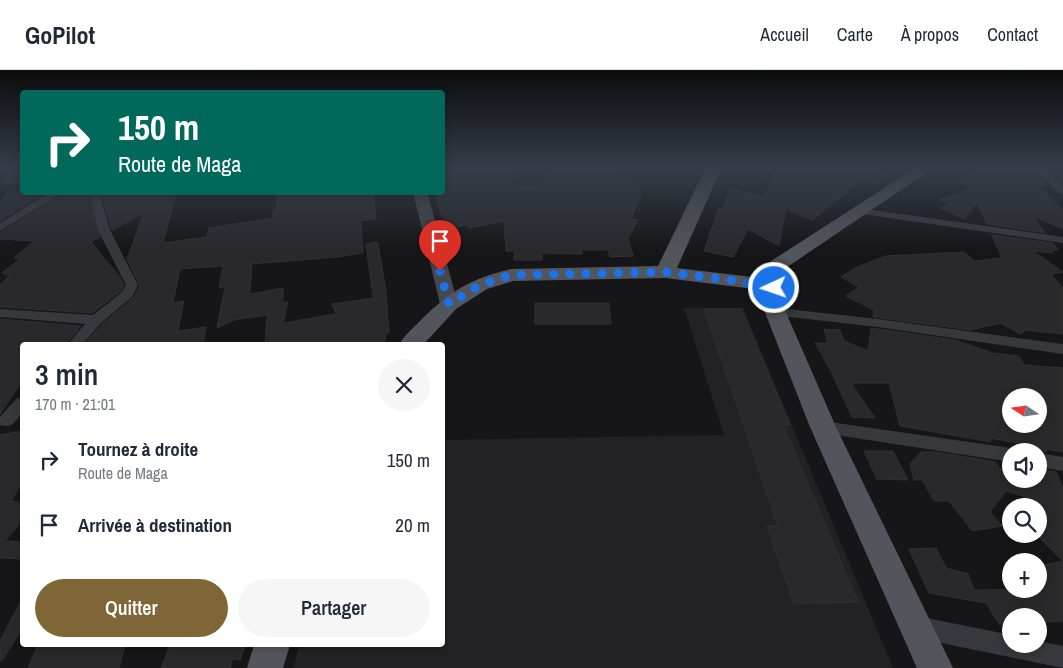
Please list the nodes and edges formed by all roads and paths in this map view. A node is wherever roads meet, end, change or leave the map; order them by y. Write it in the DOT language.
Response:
graph roads {
  1 [pos="53,195"];
  2 [pos="95,195"];
  3 [pos="421,195"];
  4 [pos="701,195"];
  5 [pos="884,195"];
  6 [pos="859,211"];
  7 [pos="0,228"];
  8 [pos="1063,240"];
  9 [pos="665,272"];
  10 [pos="763,291"];
  11 [pos="449,304"];
  12 [pos="0,313"];
  13 [pos="96,320"];
  14 [pos="77,342"];
  15 [pos="413,342"];
  16 [pos="1063,349"];
  17 [pos="20,405"];
  18 [pos="20,418"];
  19 [pos="3,422"];
  20 [pos="823,427"];
  21 [pos="1002,454"];
  22 [pos="1047,461"];
  23 [pos="1063,464"];
  24 [pos="917,627"];
  25 [pos="271,647"];
  26 [pos="1063,657"];
  27 [pos="265,668"];
  28 [pos="935,668"];
  1 -- 7 [label="street"];
  2 -- 13 [label="street"];
  3 -- 11 [label="main road"];
  4 -- 9 [label="main road"];
  5 -- 6 [label="main road"];
  6 -- 8 [label="street"];
  6 -- 10 [label="main road"];
  9 -- 10 [label="main road"];
  9 -- 11 [label="main road"];
  10 -- 16 [label="street"];
  10 -- 20 [label="main road"];
  11 -- 15 [label="main road"];
  12 -- 13 [label="street"];
  13 -- 14 [label="street"];
  17 -- 19 [label="street"];
  18 -- 19 [label="street"];
  20 -- 21 [label="street"];
  20 -- 24 [label="main road"];
  22 -- 23 [label="street"];
  24 -- 26 [label="street"];
  24 -- 28 [label="main road"];
  25 -- 27 [label="main road"];
}
